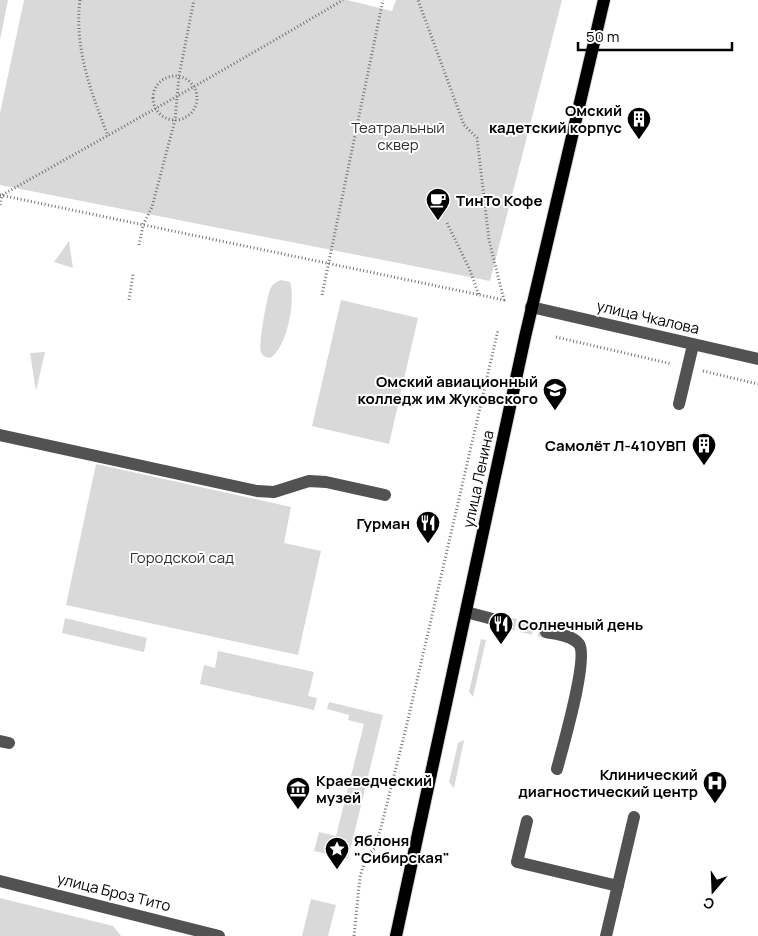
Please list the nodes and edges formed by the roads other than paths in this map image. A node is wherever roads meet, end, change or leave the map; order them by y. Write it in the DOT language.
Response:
graph roads {
  1 [pos="604,0"];
  2 [pos="531,307"];
  3 [pos="693,344"];
  4 [pos="758,359"];
  5 [pos="679,404"];
  6 [pos="0,436"];
  7 [pos="385,495"];
  8 [pos="466,612"];
  9 [pos="504,622"];
  10 [pos="546,632"];
  11 [pos="557,769"];
  12 [pos="634,817"];
  13 [pos="527,821"];
  14 [pos="0,881"];
  15 [pos="618,886"];
  16 [pos="219,936"];
  17 [pos="396,936"];
  18 [pos="606,936"];
  1 -- 2 [label="main road, улица Ленина"];
  2 -- 3 [label="street, улица Чкалова"];
  2 -- 8 [label="main road, улица Ленина"];
  3 -- 4 [label="street, улица Чкалова"];
  3 -- 5 [label="street"];
  6 -- 7 [label="street"];
  8 -- 9 [label="street"];
  8 -- 17 [label="main road, улица Ленина"];
  10 -- 11 [label="street"];
  12 -- 15 [label="street"];
  13 -- 15 [label="street"];
  14 -- 16 [label="street, улица Броз Тито"];
  15 -- 18 [label="street"];
}
